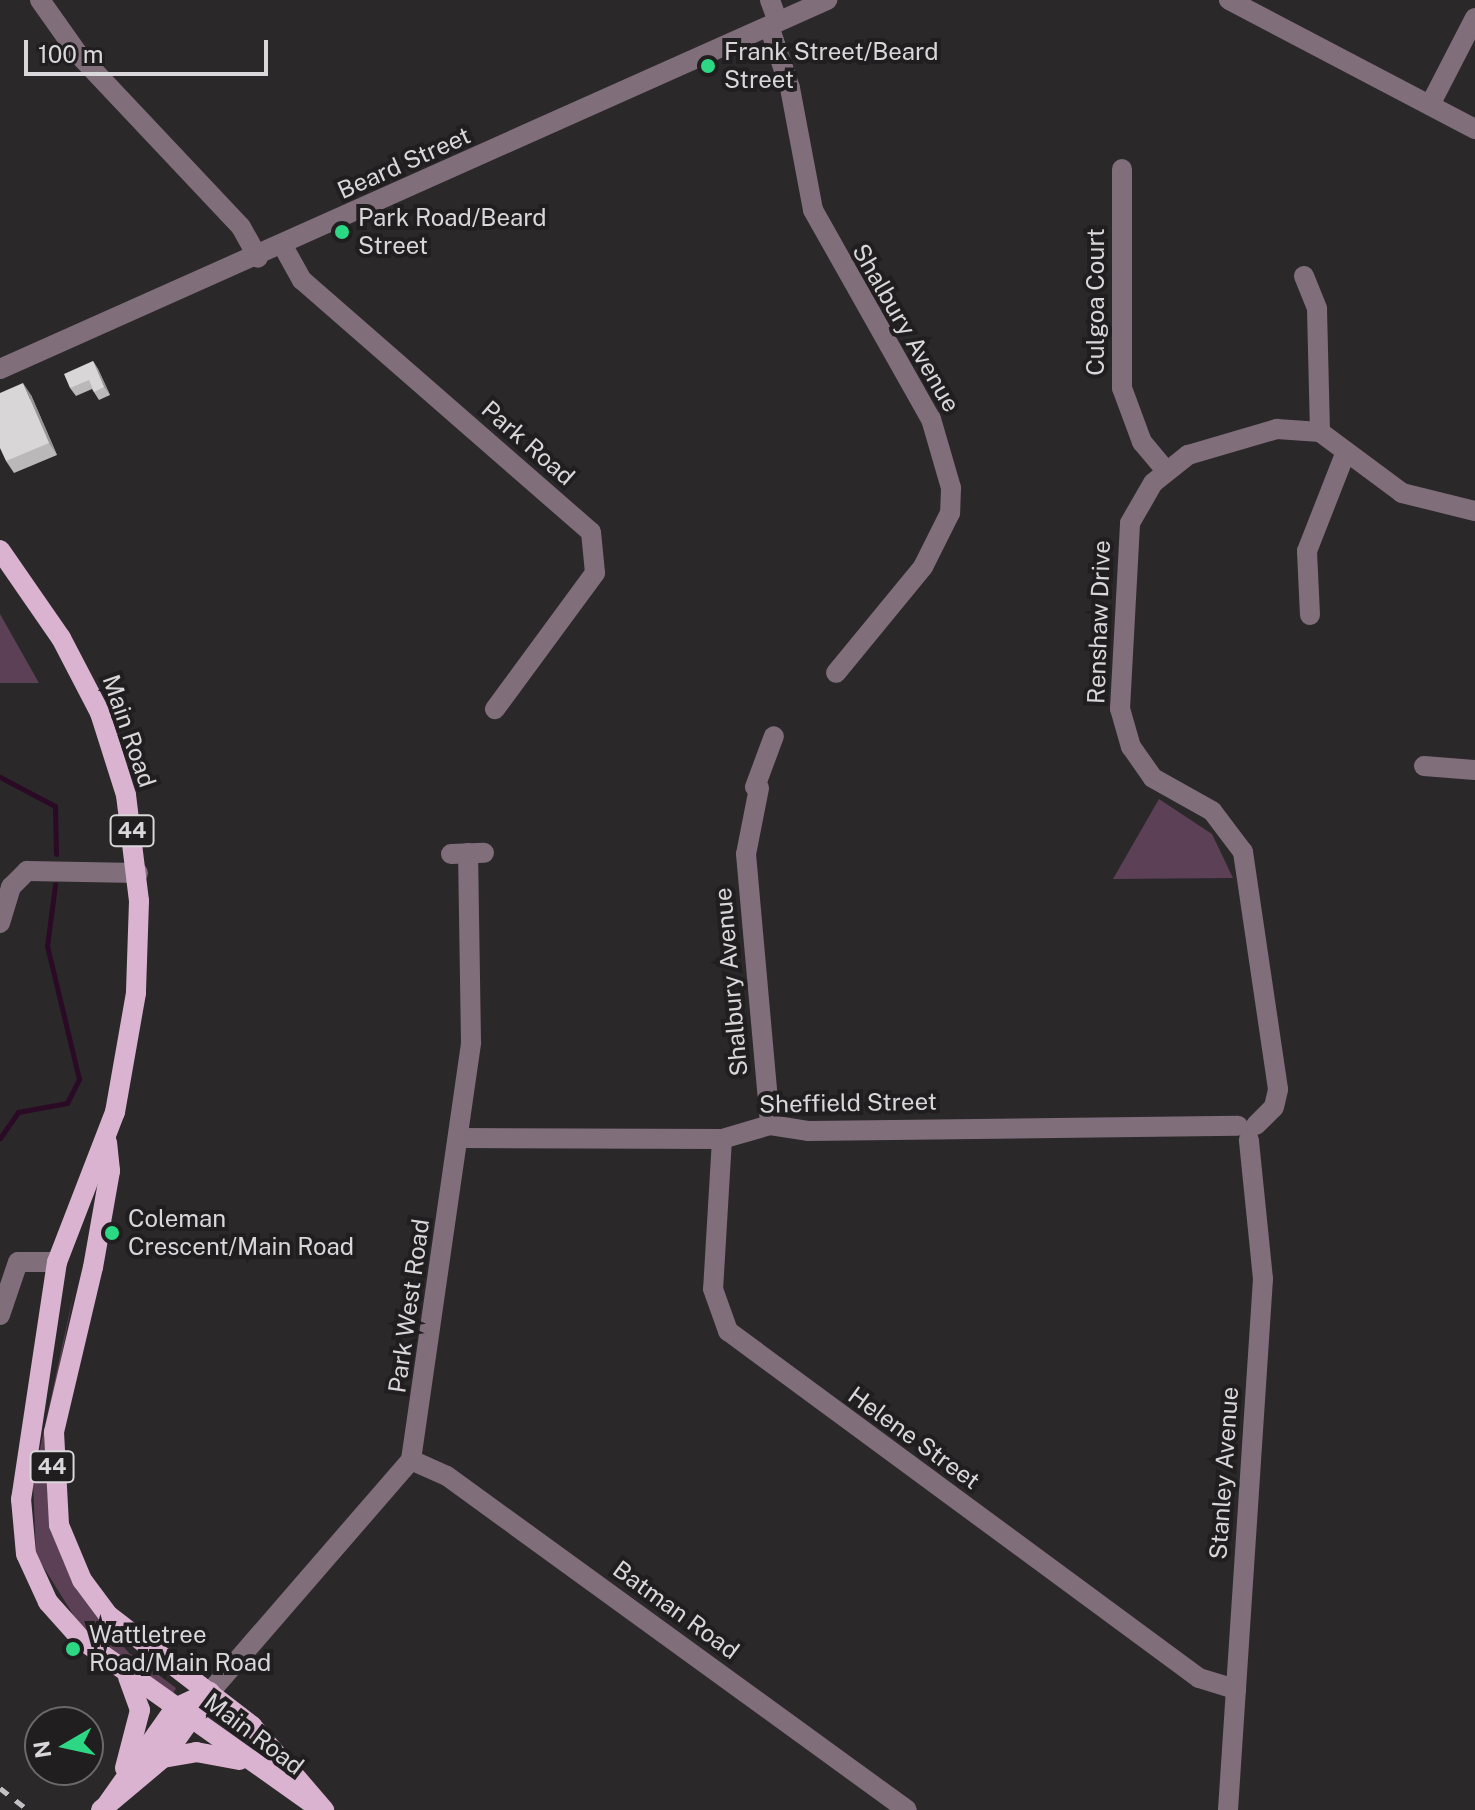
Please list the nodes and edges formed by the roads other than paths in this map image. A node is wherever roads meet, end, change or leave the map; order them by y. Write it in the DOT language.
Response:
graph roads {
  1 [pos="40,0"];
  2 [pos="770,0"];
  3 [pos="827,0"];
  4 [pos="1229,0"];
  5 [pos="1475,18"];
  6 [pos="774,24"];
  7 [pos="1430,105"];
  8 [pos="1475,129"];
  9 [pos="1122,169"];
  10 [pos="283,246"];
  11 [pos="258,258"];
  12 [pos="1304,276"];
  13 [pos="0,369"];
  14 [pos="1320,432"];
  15 [pos="1345,454"];
  16 [pos="1166,471"];
  17 [pos="1475,511"];
  18 [pos="0,550"];
  19 [pos="1310,615"];
  20 [pos="836,673"];
  21 [pos="495,709"];
  22 [pos="774,736"];
  23 [pos="1424,766"];
  24 [pos="1475,770"];
  25 [pos="468,853"];
  26 [pos="138,873"];
  27 [pos="0,923"];
  28 [pos="770,1125"];
  29 [pos="1248,1130"];
  30 [pos="460,1138"];
  31 [pos="722,1139"];
  32 [pos="107,1142"];
  33 [pos="57,1262"];
  34 [pos="93,1267"];
  35 [pos="0,1315"];
  36 [pos="411,1460"];
  37 [pos="126,1673"];
  38 [pos="1236,1689"];
  39 [pos="210,1692"];
  40 [pos="175,1708"];
  41 [pos="193,1722"];
  42 [pos="163,1758"];
  43 [pos="247,1762"];
  44 [pos="125,1771"];
  45 [pos="104,1806"];
  46 [pos="323,1810"];
  47 [pos="907,1810"];
  48 [pos="1228,1810"];
  1 -- 11 [label="street"];
  2 -- 6 [label="street, Shalbury Avenue"];
  3 -- 6 [label="street, Beard Street"];
  4 -- 7 [label="street"];
  5 -- 7 [label="street"];
  6 -- 10 [label="street, Beard Street"];
  6 -- 20 [label="street, Shalbury Avenue"];
  7 -- 8 [label="street"];
  9 -- 16 [label="street, Culgoa Court"];
  10 -- 11 [label="street, Beard Street"];
  10 -- 21 [label="street, Park Road"];
  11 -- 13 [label="street, Beard Street"];
  12 -- 14 [label="street"];
  14 -- 15 [label="street"];
  14 -- 16 [label="street, Renshaw Drive"];
  15 -- 17 [label="street"];
  15 -- 19 [label="street"];
  16 -- 29 [label="street, Renshaw Drive"];
  18 -- 26 [label="main road, Main Road / 44"];
  22 -- 28 [label="street, Shalbury Avenue"];
  23 -- 24 [label="street"];
  25 -- 30 [label="street, Park West Road"];
  26 -- 27 [label="street"];
  26 -- 32 [label="main road, Main Road / 44"];
  28 -- 29 [label="street, Sheffield Street"];
  28 -- 31 [label="street, Sheffield Street"];
  29 -- 38 [label="street, Stanley Avenue"];
  30 -- 31 [label="street, Sheffield Street"];
  30 -- 36 [label="street, Park West Road"];
  31 -- 38 [label="street, Helene Street"];
  32 -- 33 [label="main road, Main Road / 44"];
  32 -- 34 [label="main road, Main Road / 44"];
  33 -- 34 [label="main road"];
  33 -- 35 [label="street"];
  33 -- 37 [label="main road, Main Road / 44"];
  34 -- 39 [label="main road, Main Road / 44"];
  36 -- 39 [label="street"];
  36 -- 47 [label="street, Batman Road"];
  37 -- 40 [label="main road, Main Road / 44"];
  37 -- 44 [label="main road"];
  38 -- 48 [label="street, Stanley Avenue"];
  39 -- 40 [label="main road"];
  39 -- 41 [label="main road"];
  39 -- 46 [label="main road, Main Road / 44"];
  40 -- 41 [label="main road, Main Road / 44"];
  40 -- 44 [label="main road"];
  41 -- 42 [label="main road"];
  41 -- 43 [label="main road, Main Road / 44"];
  42 -- 43 [label="main road"];
  42 -- 45 [label="main road"];
  43 -- 46 [label="main road, Main Road / 44"];
  44 -- 45 [label="main road"];
}
